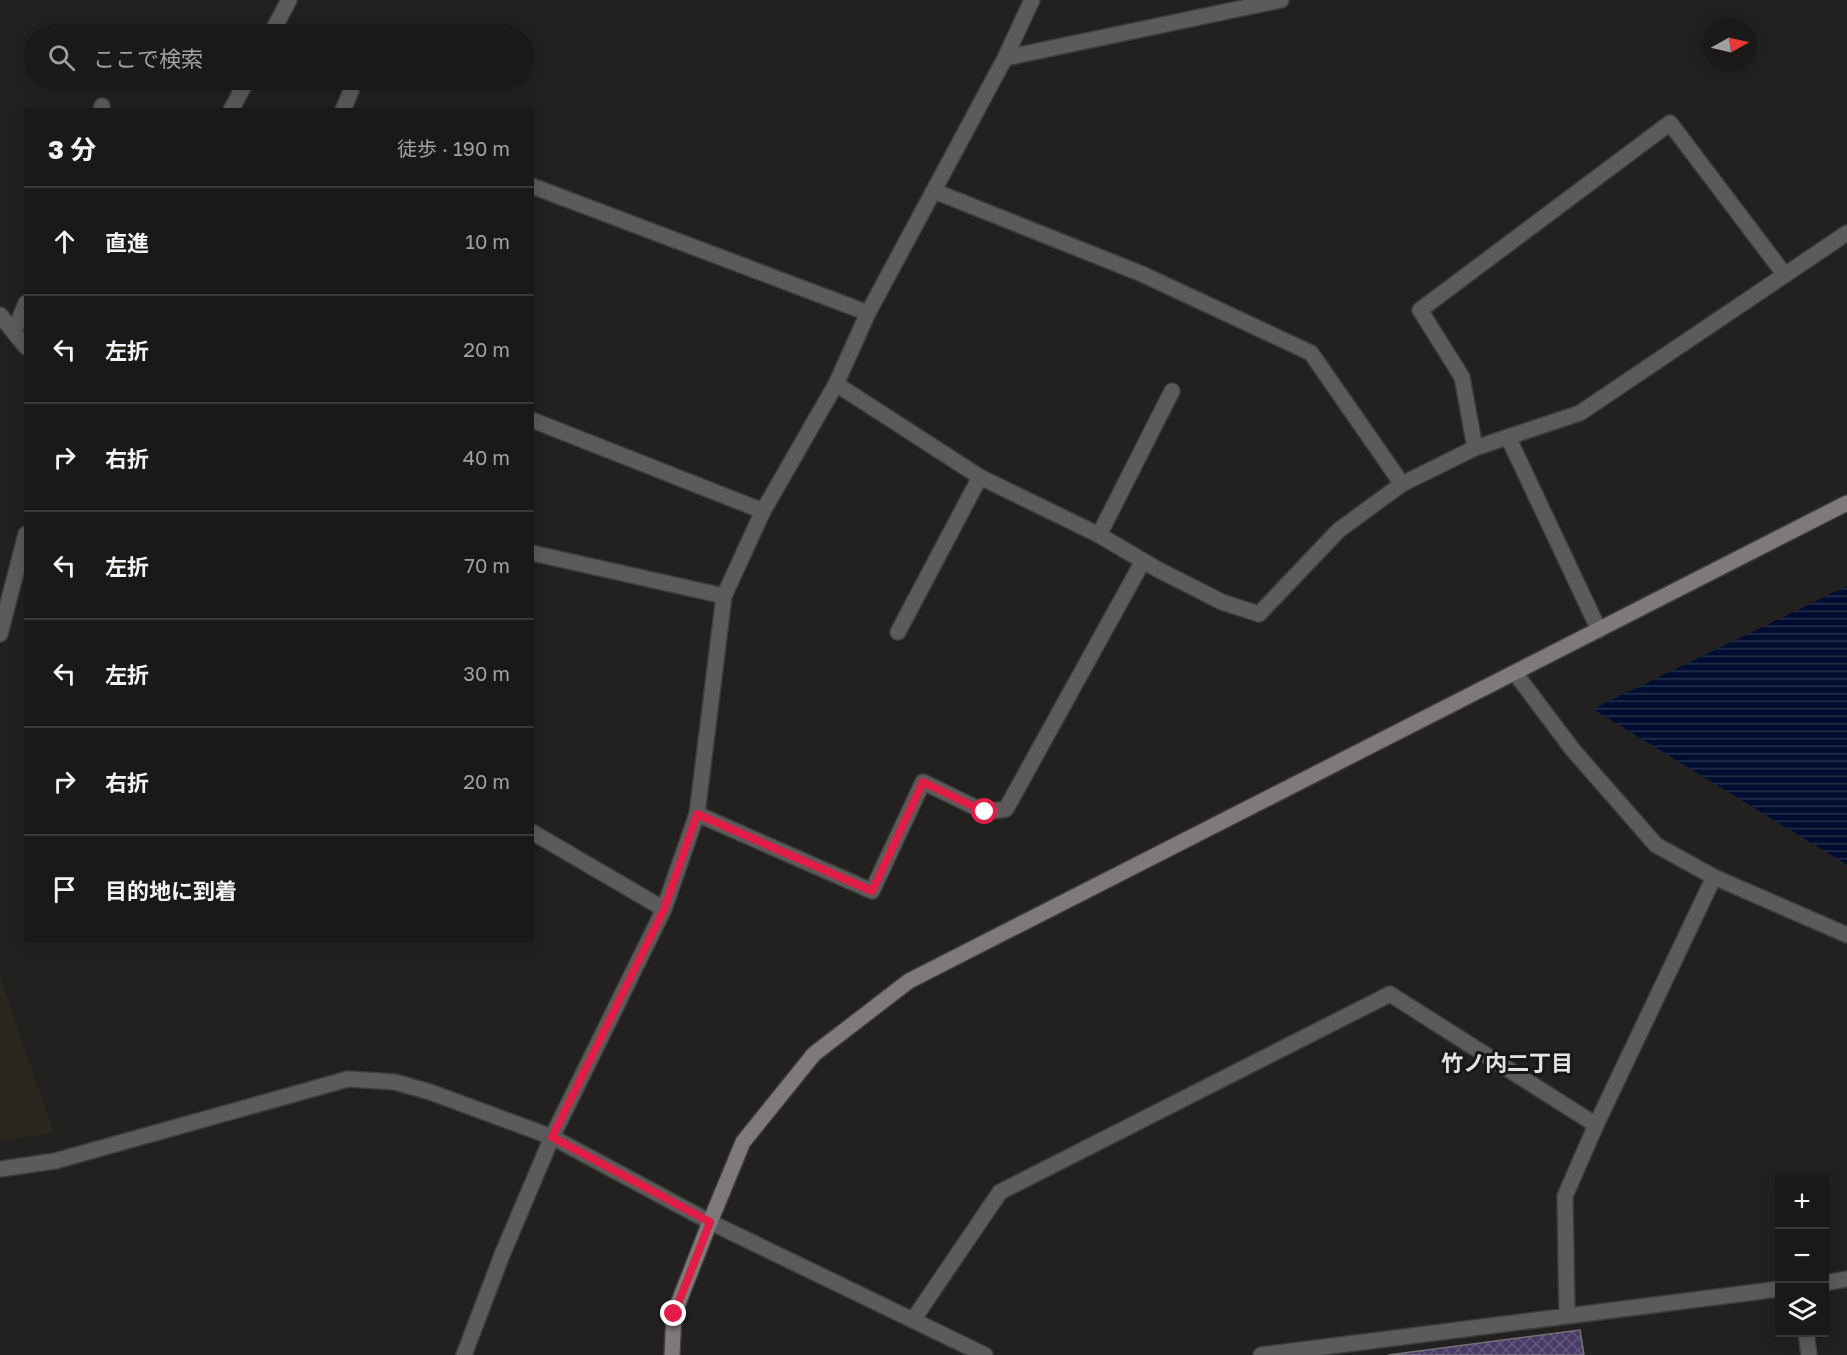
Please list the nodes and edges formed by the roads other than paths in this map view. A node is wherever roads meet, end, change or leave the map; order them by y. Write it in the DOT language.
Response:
graph roads {
  1 [pos="289,0"];
  2 [pos="1032,0"];
  3 [pos="1281,0"];
  4 [pos="276,24"];
  5 [pos="1005,58"];
  6 [pos="242,90"];
  7 [pos="351,91"];
  8 [pos="232,108"];
  9 [pos="344,108"];
  10 [pos="534,187"];
  11 [pos="934,191"];
  12 [pos="1847,233"];
  13 [pos="1785,275"];
  14 [pos="24,308"];
  15 [pos="868,313"];
  16 [pos="0,315"];
  17 [pos="14,332"];
  18 [pos="24,344"];
  19 [pos="836,384"];
  20 [pos="1172,391"];
  21 [pos="534,421"];
  22 [pos="1508,437"];
  23 [pos="1475,448"];
  24 [pos="980,477"];
  25 [pos="1402,484"];
  26 [pos="1847,503"];
  27 [pos="763,511"];
  28 [pos="1099,536"];
  29 [pos="24,542"];
  30 [pos="534,553"];
  31 [pos="1143,561"];
  32 [pos="724,596"];
  33 [pos="1599,630"];
  34 [pos="898,632"];
  35 [pos="0,634"];
  36 [pos="1515,673"];
  37 [pos="697,814"];
  38 [pos="534,833"];
  39 [pos="1714,877"];
  40 [pos="664,909"];
  41 [pos="1847,935"];
  42 [pos="1596,1125"];
  43 [pos="552,1137"];
  44 [pos="0,1169"];
  45 [pos="710,1222"];
  46 [pos="1847,1279"];
  47 [pos="1829,1282"];
  48 [pos="1775,1289"];
  49 [pos="1567,1315"];
  50 [pos="913,1320"];
  51 [pos="1807,1337"];
  52 [pos="464,1355"];
  53 [pos="672,1355"];
  54 [pos="985,1355"];
  55 [pos="1261,1355"];
  56 [pos="1809,1355"];
  1 -- 4 [label="street"];
  2 -- 5 [label="street"];
  3 -- 5 [label="street"];
  5 -- 11 [label="street"];
  6 -- 8 [label="street"];
  7 -- 9 [label="street"];
  10 -- 15 [label="street"];
  11 -- 15 [label="street"];
  11 -- 25 [label="street"];
  12 -- 13 [label="street"];
  13 -- 22 [label="street"];
  13 -- 23 [label="street"];
  14 -- 17 [label="street"];
  15 -- 19 [label="street"];
  16 -- 17 [label="street"];
  17 -- 18 [label="street"];
  19 -- 24 [label="street"];
  19 -- 27 [label="street"];
  20 -- 28 [label="street"];
  21 -- 27 [label="street"];
  22 -- 23 [label="street"];
  22 -- 33 [label="street"];
  23 -- 25 [label="street"];
  24 -- 28 [label="street"];
  24 -- 34 [label="street"];
  25 -- 31 [label="street"];
  26 -- 33 [label="street"];
  27 -- 32 [label="street"];
  28 -- 31 [label="street"];
  29 -- 35 [label="street"];
  30 -- 32 [label="street"];
  31 -- 37 [label="street"];
  32 -- 37 [label="street"];
  33 -- 36 [label="street"];
  36 -- 39 [label="street"];
  36 -- 45 [label="street"];
  37 -- 40 [label="street"];
  38 -- 40 [label="street"];
  39 -- 41 [label="street"];
  39 -- 42 [label="street"];
  40 -- 43 [label="street"];
  42 -- 49 [label="street"];
  42 -- 50 [label="street"];
  43 -- 44 [label="street"];
  43 -- 45 [label="street"];
  43 -- 52 [label="street"];
  45 -- 50 [label="street"];
  45 -- 53 [label="street"];
  46 -- 47 [label="street"];
  48 -- 49 [label="street"];
  49 -- 55 [label="street"];
  50 -- 54 [label="street"];
  51 -- 56 [label="street"];
}
